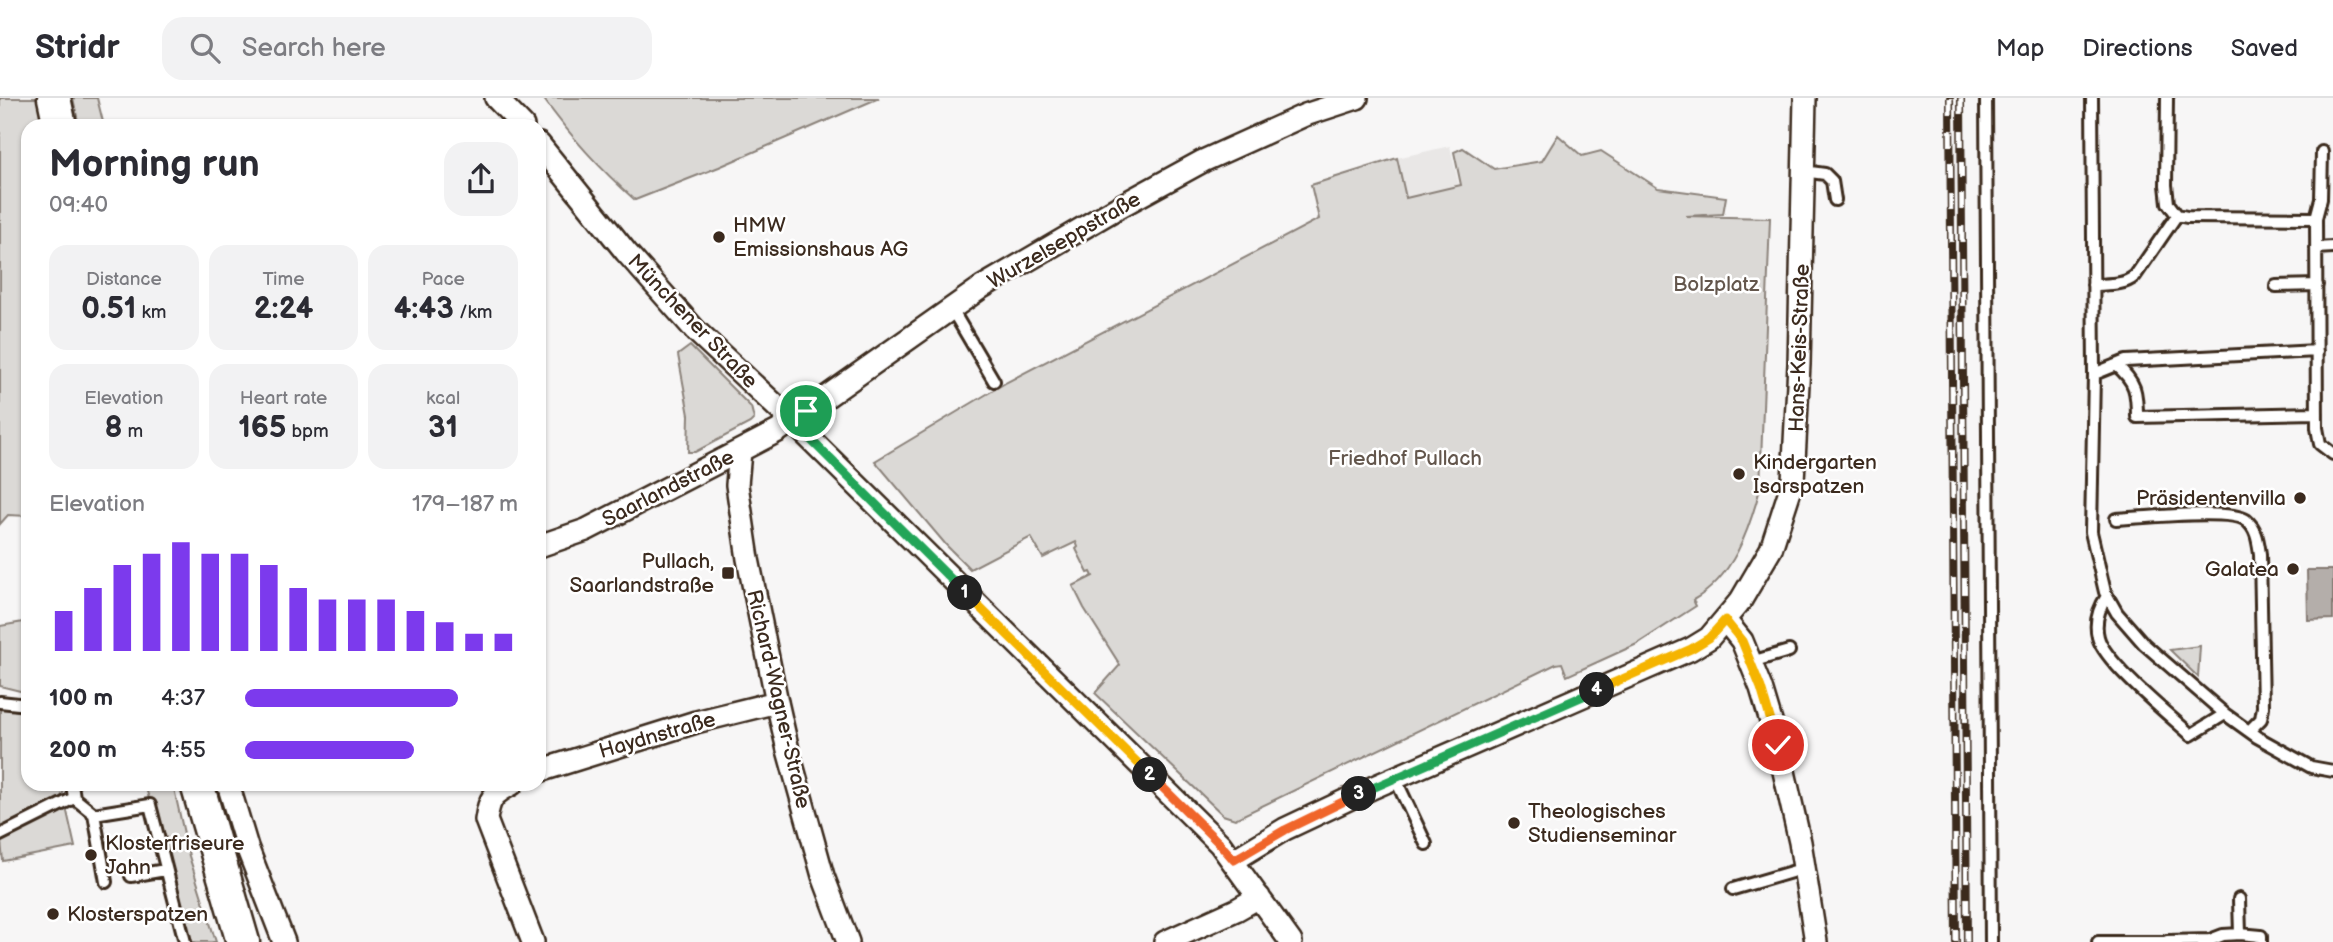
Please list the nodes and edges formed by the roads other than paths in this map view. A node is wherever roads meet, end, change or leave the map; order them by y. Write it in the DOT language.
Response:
graph roads {
  1 [pos="54,98"];
  2 [pos="496,98"];
  3 [pos="1357,98"];
  4 [pos="1805,98"];
  5 [pos="1986,98"];
  6 [pos="2092,98"];
  7 [pos="2167,98"];
  8 [pos="58,119"];
  9 [pos="516,119"];
  10 [pos="2322,152"];
  11 [pos="546,153"];
  12 [pos="1803,171"];
  13 [pos="1835,200"];
  14 [pos="2177,215"];
  15 [pos="2316,218"];
  16 [pos="2333,247"];
  17 [pos="2316,248"];
  18 [pos="2093,285"];
  19 [pos="2317,285"];
  20 [pos="2276,286"];
  21 [pos="951,307"];
  22 [pos="2317,351"];
  23 [pos="2116,365"];
  24 [pos="2094,374"];
  25 [pos="993,381"];
  26 [pos="2317,413"];
  27 [pos="792,421"];
  28 [pos="740,451"];
  29 [pos="2333,453"];
  30 [pos="2116,519"];
  31 [pos="546,544"];
  32 [pos="2108,596"];
  33 [pos="1725,620"];
  34 [pos="1789,651"];
  35 [pos="1751,662"];
  36 [pos="0,702"];
  37 [pos="777,702"];
  38 [pos="21,704"];
  39 [pos="2225,714"];
  40 [pos="2249,732"];
  41 [pos="546,769"];
  42 [pos="2333,771"];
  43 [pos="1395,778"];
  44 [pos="73,791"];
  45 [pos="199,791"];
  46 [pos="230,791"];
  47 [pos="498,791"];
  48 [pos="74,798"];
  49 [pos="93,814"];
  50 [pos="0,835"];
  51 [pos="1426,844"];
  52 [pos="1234,860"];
  53 [pos="1805,867"];
  54 [pos="165,870"];
  55 [pos="131,876"];
  56 [pos="106,882"];
  57 [pos="1733,889"];
  58 [pos="1259,897"];
  59 [pos="2239,899"];
  60 [pos="2240,934"];
  61 [pos="2167,941"];
  62 [pos="2211,941"];
  63 [pos="184,942"];
  64 [pos="243,942"];
  65 [pos="284,942"];
  66 [pos="533,942"];
  67 [pos="848,942"];
  68 [pos="1165,942"];
  69 [pos="1292,942"];
  70 [pos="1816,942"];
  71 [pos="1991,942"];
  72 [pos="2098,942"];
  73 [pos="2261,942"];
  1 -- 8 [label="main road"];
  2 -- 9 [label="street"];
  3 -- 21 [label="street, Wurzelseppstraße"];
  4 -- 12 [label="street, Hans-Keis-Straße"];
  5 -- 71 [label="lane"];
  6 -- 18 [label="lane"];
  7 -- 14 [label="lane"];
  10 -- 15 [label="lane"];
  11 -- 27 [label="street, Münchener Straße"];
  12 -- 13 [label="lane"];
  12 -- 33 [label="street, Hans-Keis-Straße"];
  14 -- 15 [label="lane"];
  14 -- 18 [label="lane"];
  15 -- 17 [label="lane"];
  16 -- 17 [label="lane"];
  17 -- 19 [label="lane"];
  18 -- 24 [label="lane"];
  19 -- 20 [label="lane"];
  19 -- 22 [label="lane"];
  21 -- 25 [label="lane"];
  21 -- 27 [label="street, Wurzelseppstraße"];
  22 -- 23 [label="lane"];
  22 -- 26 [label="lane"];
  23 -- 24 [label="lane"];
  23 -- 26 [label="lane"];
  24 -- 32 [label="lane"];
  26 -- 29 [label="lane"];
  27 -- 28 [label="street, Saarlandstraße"];
  27 -- 52 [label="street, Münchener Straße"];
  28 -- 31 [label="street, Saarlandstraße"];
  28 -- 37 [label="street, Richard-Wagner-Straße"];
  30 -- 40 [label="lane"];
  32 -- 39 [label="lane"];
  32 -- 39 [label="lane"];
  33 -- 35 [label="street"];
  33 -- 43 [label="street, Hans-Keis-Straße"];
  34 -- 35 [label="lane"];
  35 -- 53 [label="street"];
  36 -- 38 [label="lane"];
  37 -- 41 [label="street, Haydnstraße"];
  37 -- 67 [label="street, Richard-Wagner-Straße"];
  39 -- 40 [label="lane"];
  40 -- 42 [label="lane"];
  43 -- 51 [label="lane"];
  43 -- 52 [label="street, Hans-Keis-Straße"];
  44 -- 48 [label="lane"];
  45 -- 64 [label="main road"];
  46 -- 65 [label="street"];
  47 -- 66 [label="street"];
  48 -- 49 [label="lane"];
  48 -- 50 [label="lane"];
  49 -- 54 [label="lane"];
  49 -- 56 [label="lane"];
  52 -- 58 [label="street, Münchener Straße"];
  53 -- 57 [label="lane"];
  53 -- 70 [label="street"];
  54 -- 55 [label="lane"];
  54 -- 63 [label="lane"];
  58 -- 68 [label="street"];
  58 -- 69 [label="street, Münchener Straße"];
  59 -- 60 [label="lane"];
  60 -- 62 [label="lane"];
  60 -- 73 [label="lane"];
  61 -- 62 [label="lane"];
  61 -- 72 [label="lane"];
}
